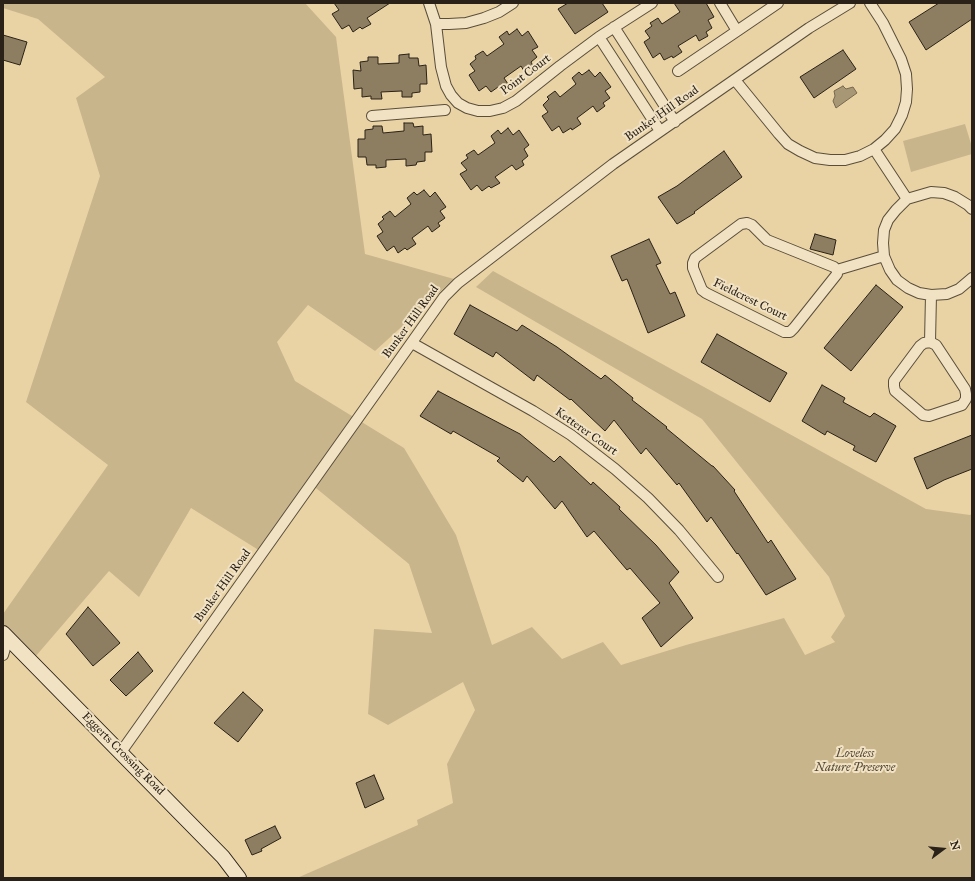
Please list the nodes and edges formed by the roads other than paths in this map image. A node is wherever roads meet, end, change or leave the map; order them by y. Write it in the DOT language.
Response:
graph roads {
  1 [pos="429,3"];
  2 [pos="513,3"];
  3 [pos="652,3"];
  4 [pos="720,3"];
  5 [pos="778,3"];
  6 [pos="850,3"];
  7 [pos="870,3"];
  8 [pos="436,24"];
  9 [pos="614,27"];
  10 [pos="737,31"];
  11 [pos="599,38"];
  12 [pos="678,71"];
  13 [pos="734,80"];
  14 [pos="445,110"];
  15 [pos="372,116"];
  16 [pos="675,122"];
  17 [pos="660,131"];
  18 [pos="874,149"];
  19 [pos="907,199"];
  20 [pos="971,204"];
  21 [pos="884,256"];
  22 [pos="837,270"];
  23 [pos="972,278"];
  24 [pos="931,295"];
  25 [pos="930,342"];
  26 [pos="412,343"];
  27 [pos="718,577"];
  28 [pos="5,636"];
  29 [pos="3,655"];
  30 [pos="121,752"];
  31 [pos="239,878"];
  1 -- 8 [label="street, Point Court"];
  2 -- 8 [label="street"];
  3 -- 9 [label="street, Point Court"];
  4 -- 10 [label="street"];
  5 -- 10 [label="street"];
  6 -- 13 [label="street, Bunker Hill Road"];
  7 -- 18 [label="street"];
  8 -- 11 [label="street, Point Court"];
  9 -- 11 [label="street, Point Court"];
  9 -- 16 [label="street"];
  10 -- 12 [label="street"];
  11 -- 17 [label="street"];
  13 -- 16 [label="street, Bunker Hill Road"];
  13 -- 18 [label="street"];
  14 -- 15 [label="street"];
  16 -- 17 [label="street, Bunker Hill Road"];
  17 -- 26 [label="street, Bunker Hill Road"];
  18 -- 19 [label="street"];
  19 -- 20 [label="street"];
  19 -- 21 [label="street"];
  21 -- 22 [label="street"];
  21 -- 24 [label="street"];
  22 -- 22 [label="street, Fieldcrest Court"];
  23 -- 24 [label="street"];
  24 -- 25 [label="street"];
  25 -- 25 [label="street"];
  26 -- 27 [label="street, Ketterer Court"];
  26 -- 30 [label="street, Bunker Hill Road"];
  28 -- 29 [label="street"];
  28 -- 30 [label="street, Eggerts Crossing Road"];
  30 -- 31 [label="street, Eggerts Crossing Road"];
}
